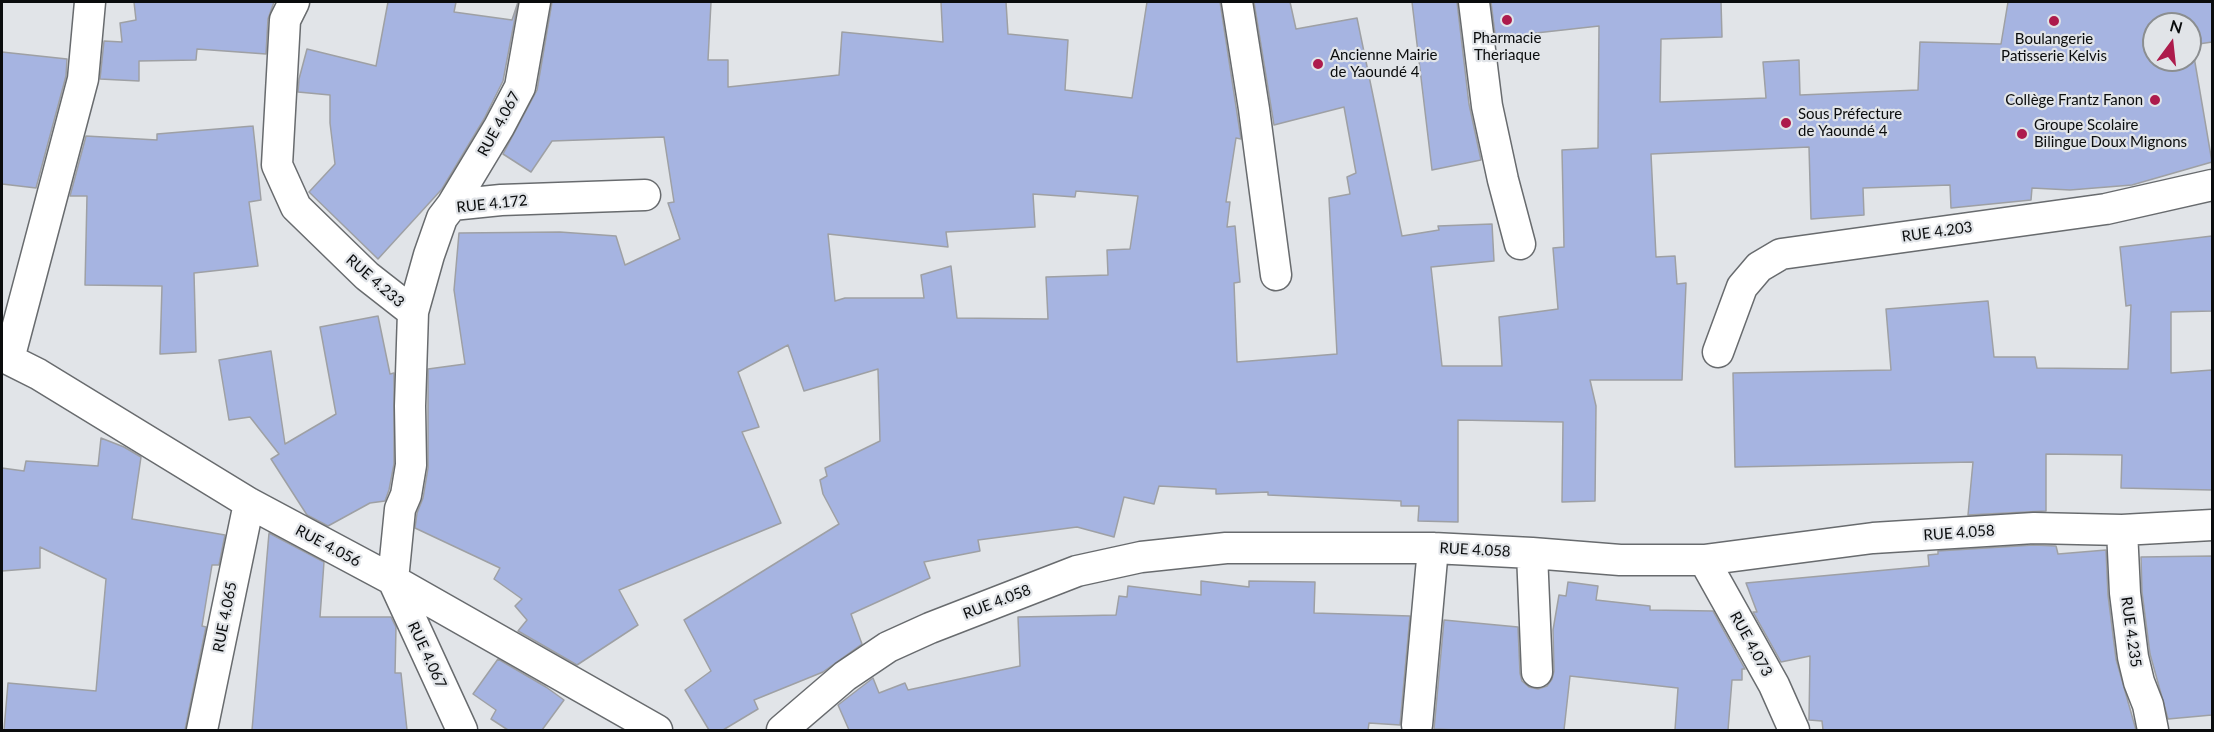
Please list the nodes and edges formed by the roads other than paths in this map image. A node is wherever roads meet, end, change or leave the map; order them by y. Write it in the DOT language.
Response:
graph roads {
  1 [pos="90,2"];
  2 [pos="294,2"];
  3 [pos="535,2"];
  4 [pos="1237,2"];
  5 [pos="1474,2"];
  6 [pos="2212,185"];
  7 [pos="645,195"];
  8 [pos="452,205"];
  9 [pos="1521,244"];
  10 [pos="1276,275"];
  11 [pos="413,312"];
  12 [pos="1718,352"];
  13 [pos="5,358"];
  14 [pos="249,503"];
  15 [pos="2212,525"];
  16 [pos="2122,530"];
  17 [pos="1433,548"];
  18 [pos="1532,553"];
  19 [pos="1704,560"];
  20 [pos="393,580"];
  21 [pos="1537,672"];
  22 [pos="1417,725"];
  23 [pos="202,730"];
  24 [pos="462,730"];
  25 [pos="657,730"];
  26 [pos="782,730"];
  27 [pos="1794,730"];
  28 [pos="2153,730"];
  1 -- 13 [label="street"];
  2 -- 11 [label="street, RUE 4.233"];
  3 -- 8 [label="street, RUE 4.067"];
  4 -- 10 [label="street"];
  5 -- 9 [label="street"];
  6 -- 12 [label="street, RUE 4.203"];
  7 -- 8 [label="street, RUE 4.172"];
  8 -- 11 [label="street, RUE 4.172"];
  11 -- 20 [label="street, RUE 4.233"];
  13 -- 14 [label="street, RUE 4.056"];
  14 -- 20 [label="street, RUE 4.056"];
  14 -- 23 [label="street, RUE 4.065"];
  15 -- 16 [label="street, RUE 4.058"];
  16 -- 19 [label="street, RUE 4.058"];
  16 -- 28 [label="street, RUE 4.235"];
  17 -- 18 [label="street, RUE 4.058"];
  17 -- 22 [label="street"];
  17 -- 26 [label="street, RUE 4.058"];
  18 -- 19 [label="street, RUE 4.058"];
  18 -- 21 [label="street"];
  19 -- 27 [label="street, RUE 4.073"];
  20 -- 24 [label="street, RUE 4.067"];
  20 -- 25 [label="street, RUE 4.056"];
}
